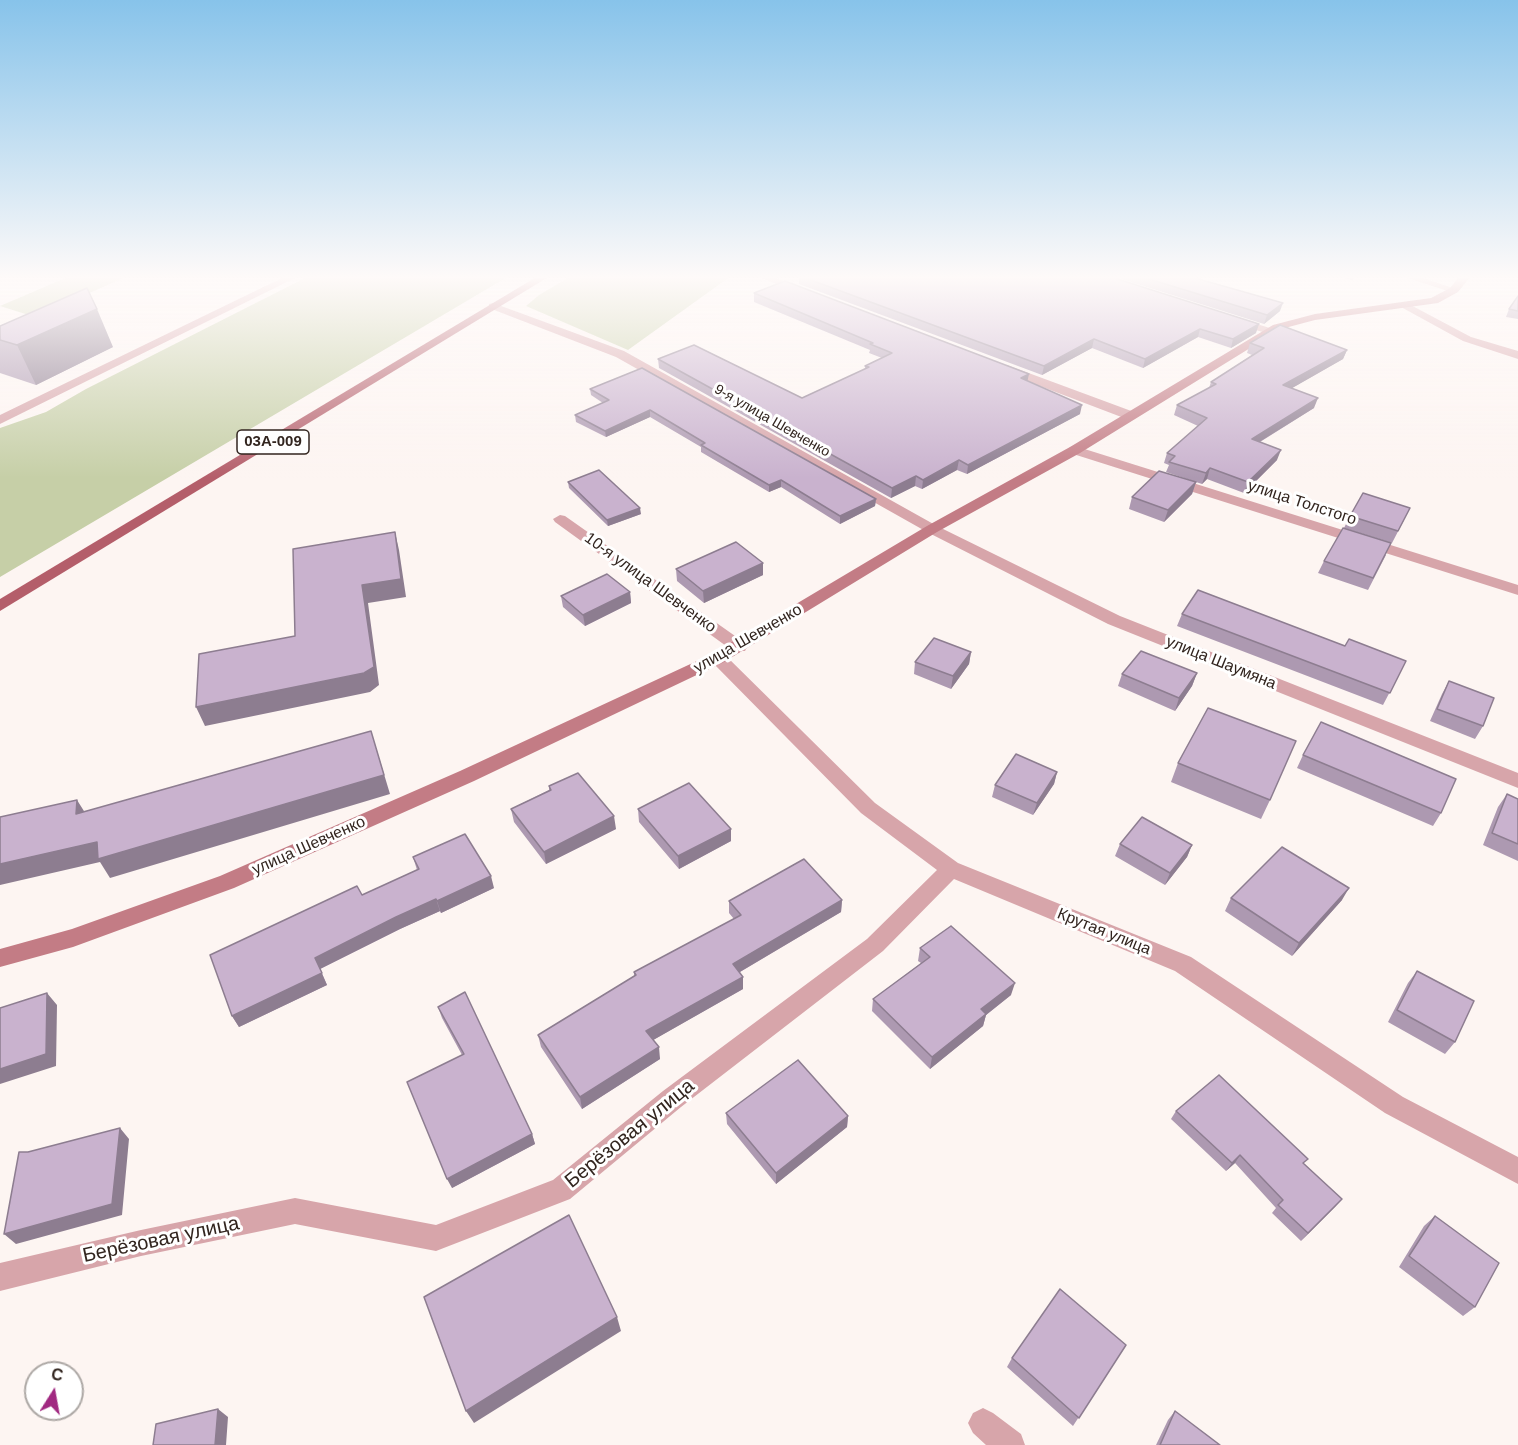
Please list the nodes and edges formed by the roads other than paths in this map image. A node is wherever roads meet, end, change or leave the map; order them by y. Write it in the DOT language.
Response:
graph roads {
  1 [pos="156,343"];
  2 [pos="432,343"];
  3 [pos="592,343"];
  4 [pos="1248,343"];
  5 [pos="1481,343"];
  6 [pos="1518,355"];
  7 [pos="996,364"];
  8 [pos="1129,415"];
  9 [pos="0,420"];
  10 [pos="1075,450"];
  11 [pos="560,519"];
  12 [pos="932,529"];
  13 [pos="1518,590"];
  14 [pos="0,606"];
  15 [pos="739,647"];
  16 [pos="718,658"];
  17 [pos="1518,781"];
  18 [pos="951,869"];
  19 [pos="0,958"];
  20 [pos="1518,1171"];
  21 [pos="0,1277"];
  22 [pos="983,1423"];
  23 [pos="1010,1445"];
  1 -- 9 [label="street"];
  2 -- 14 [label="main road, 03А-009"];
  3 -- 12 [label="street, 9-я улица Шевченко"];
  4 -- 8 [label="main road, улица Шевченко"];
  5 -- 6 [label="street"];
  7 -- 8 [label="street"];
  8 -- 10 [label="main road, улица Шевченко"];
  10 -- 12 [label="main road, улица Шевченко"];
  10 -- 13 [label="street, улица Толстого"];
  11 -- 15 [label="street, 10-я улица Шевченко"];
  12 -- 15 [label="main road, улица Шевченко"];
  12 -- 17 [label="street, улица Шаумяна"];
  15 -- 16 [label="main road, улица Шевченко"];
  16 -- 18 [label="street, Крутая улица"];
  16 -- 19 [label="main road, улица Шевченко"];
  18 -- 20 [label="street, Крутая улица"];
  18 -- 21 [label="street, Берёзовая улица"];
  22 -- 23 [label="street"];
}
